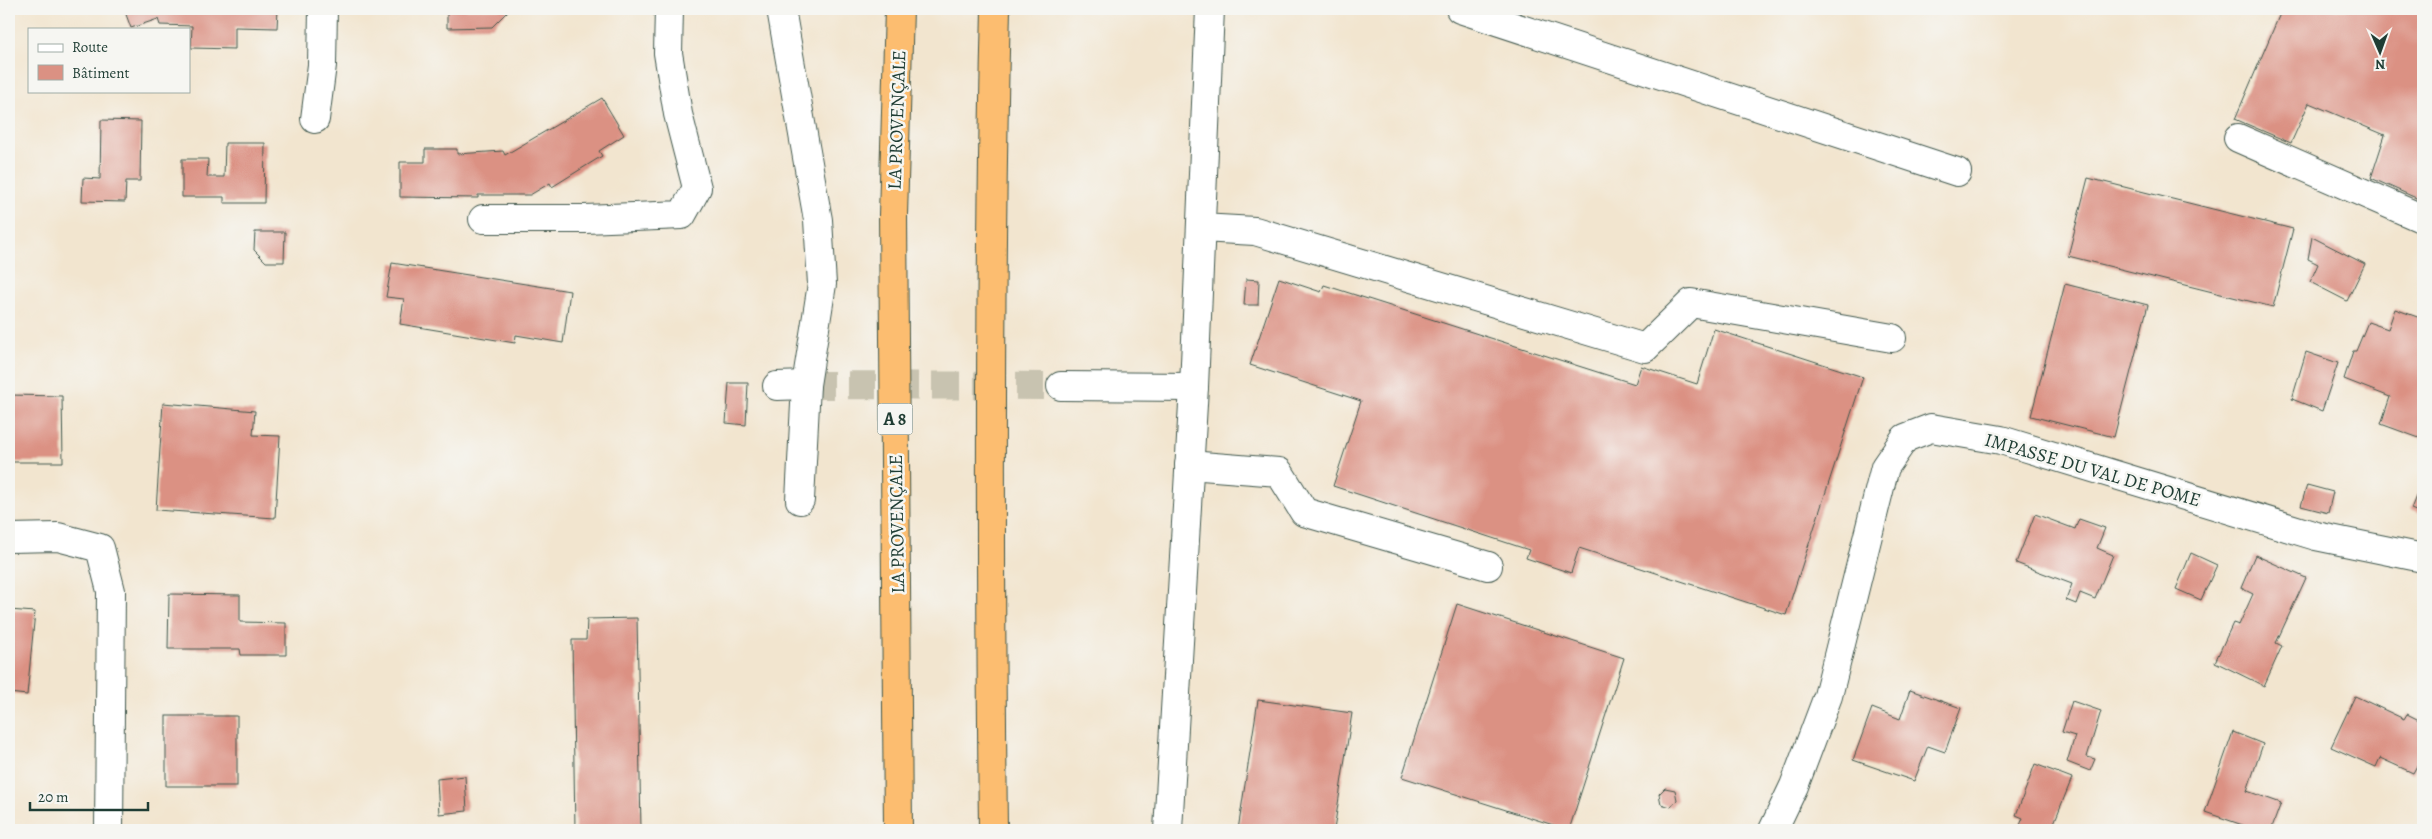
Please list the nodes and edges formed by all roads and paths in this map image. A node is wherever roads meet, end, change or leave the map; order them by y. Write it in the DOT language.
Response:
graph roads {
  1 [pos="323,9"];
  2 [pos="669,9"];
  3 [pos="782,9"];
  4 [pos="899,9"];
  5 [pos="996,9"];
  6 [pos="1210,9"];
  7 [pos="1460,9"];
  8 [pos="315,119"];
  9 [pos="2238,138"];
  10 [pos="1957,172"];
  11 [pos="483,219"];
  12 [pos="2423,219"];
  13 [pos="1200,228"];
  14 [pos="1892,338"];
  15 [pos="806,385"];
  16 [pos="777,386"];
  17 [pos="1061,386"];
  18 [pos="1194,387"];
  19 [pos="1189,466"];
  20 [pos="800,500"];
  21 [pos="9,538"];
  22 [pos="2423,558"];
  23 [pos="1488,566"];
  24 [pos="109,830"];
  25 [pos="898,830"];
  26 [pos="992,830"];
  27 [pos="1168,830"];
  28 [pos="1772,830"];
  1 -- 8 [label="street"];
  2 -- 11 [label="street"];
  3 -- 15 [label="street"];
  4 -- 25 [label="highway, LA PROVENÇALE / A 8"];
  5 -- 26 [label="highway"];
  6 -- 13 [label="street"];
  7 -- 10 [label="street"];
  9 -- 12 [label="street"];
  13 -- 14 [label="street"];
  13 -- 18 [label="street"];
  15 -- 16 [label="street"];
  15 -- 20 [label="street"];
  17 -- 18 [label="street"];
  18 -- 19 [label="street"];
  19 -- 23 [label="street"];
  19 -- 27 [label="street"];
  21 -- 24 [label="street"];
  22 -- 28 [label="street, IMPASSE DU VAL DE POME"];
}
